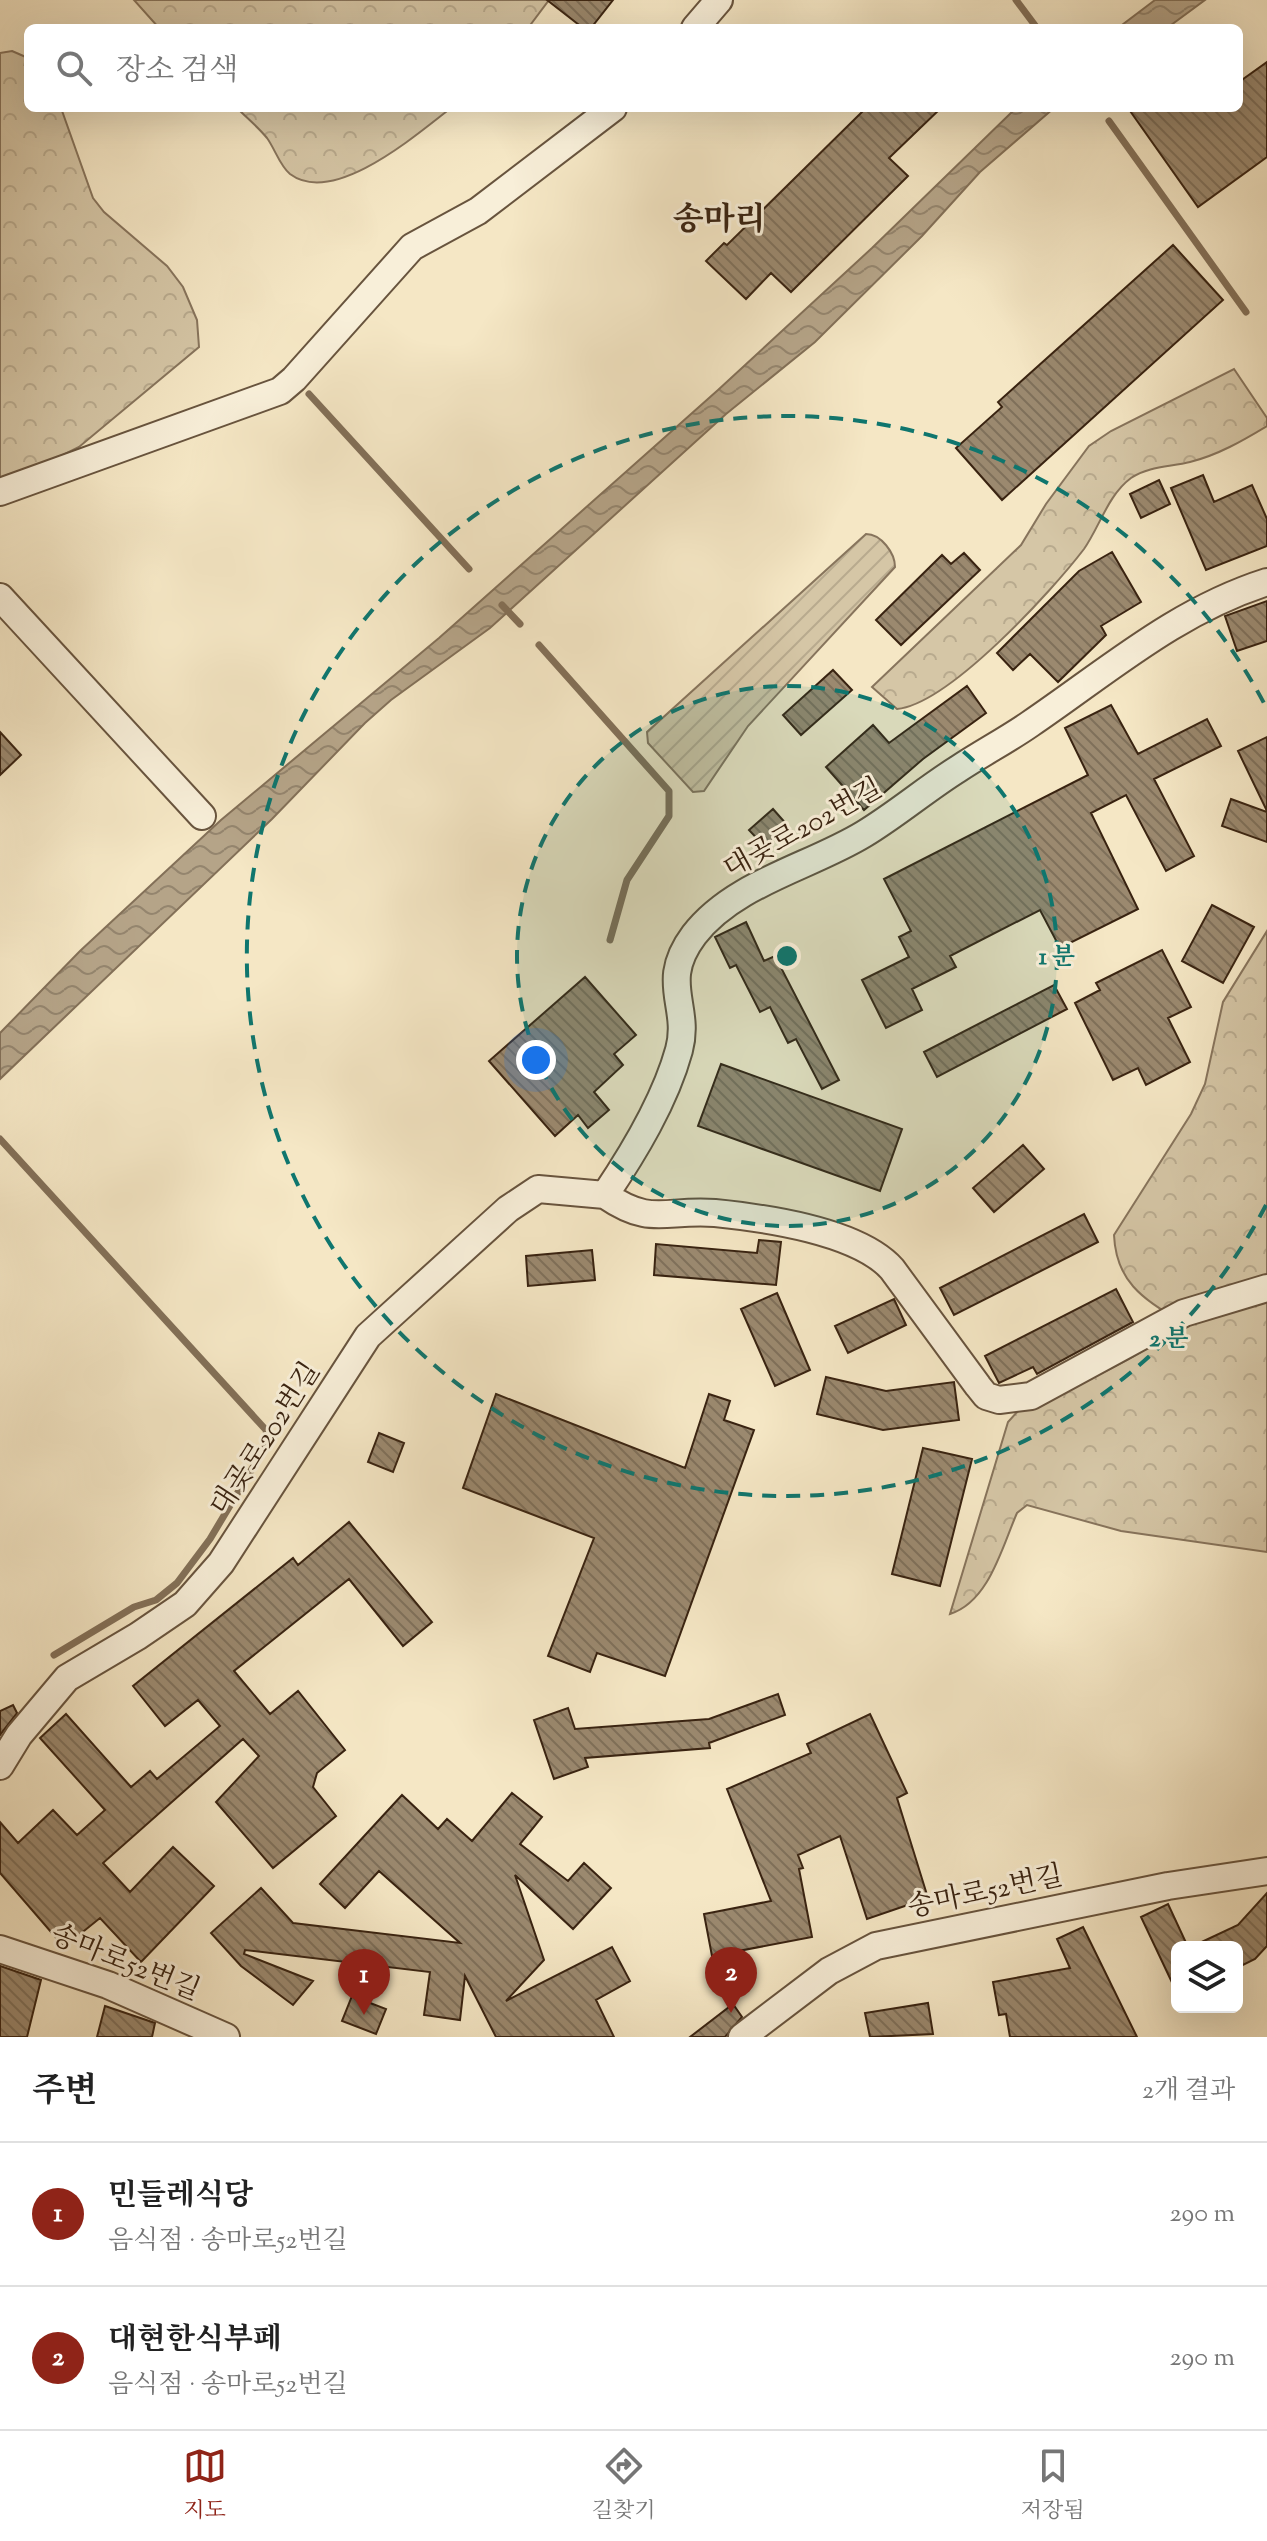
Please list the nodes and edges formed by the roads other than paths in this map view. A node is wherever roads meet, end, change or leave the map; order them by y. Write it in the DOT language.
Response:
graph roads {
  1 [pos="719,0"];
  2 [pos="698,24"];
  3 [pos="608,112"];
  4 [pos="0,492"];
  5 [pos="1267,582"];
  6 [pos="0,597"];
  7 [pos="202,816"];
  8 [pos="605,1195"];
  9 [pos="1267,1288"];
  10 [pos="0,1766"];
  11 [pos="1267,1871"];
  12 [pos="0,1949"];
  13 [pos="226,2037"];
  14 [pos="742,2037"];
  1 -- 2 [label="street"];
  3 -- 4 [label="street"];
  5 -- 8 [label="street, 대곶로202번길"];
  6 -- 7 [label="street"];
  8 -- 9 [label="street, 대곶로202번길"];
  8 -- 10 [label="street, 대곶로202번길"];
  11 -- 14 [label="street, 송마로52번길"];
  12 -- 13 [label="street, 송마로52번길"];
}
